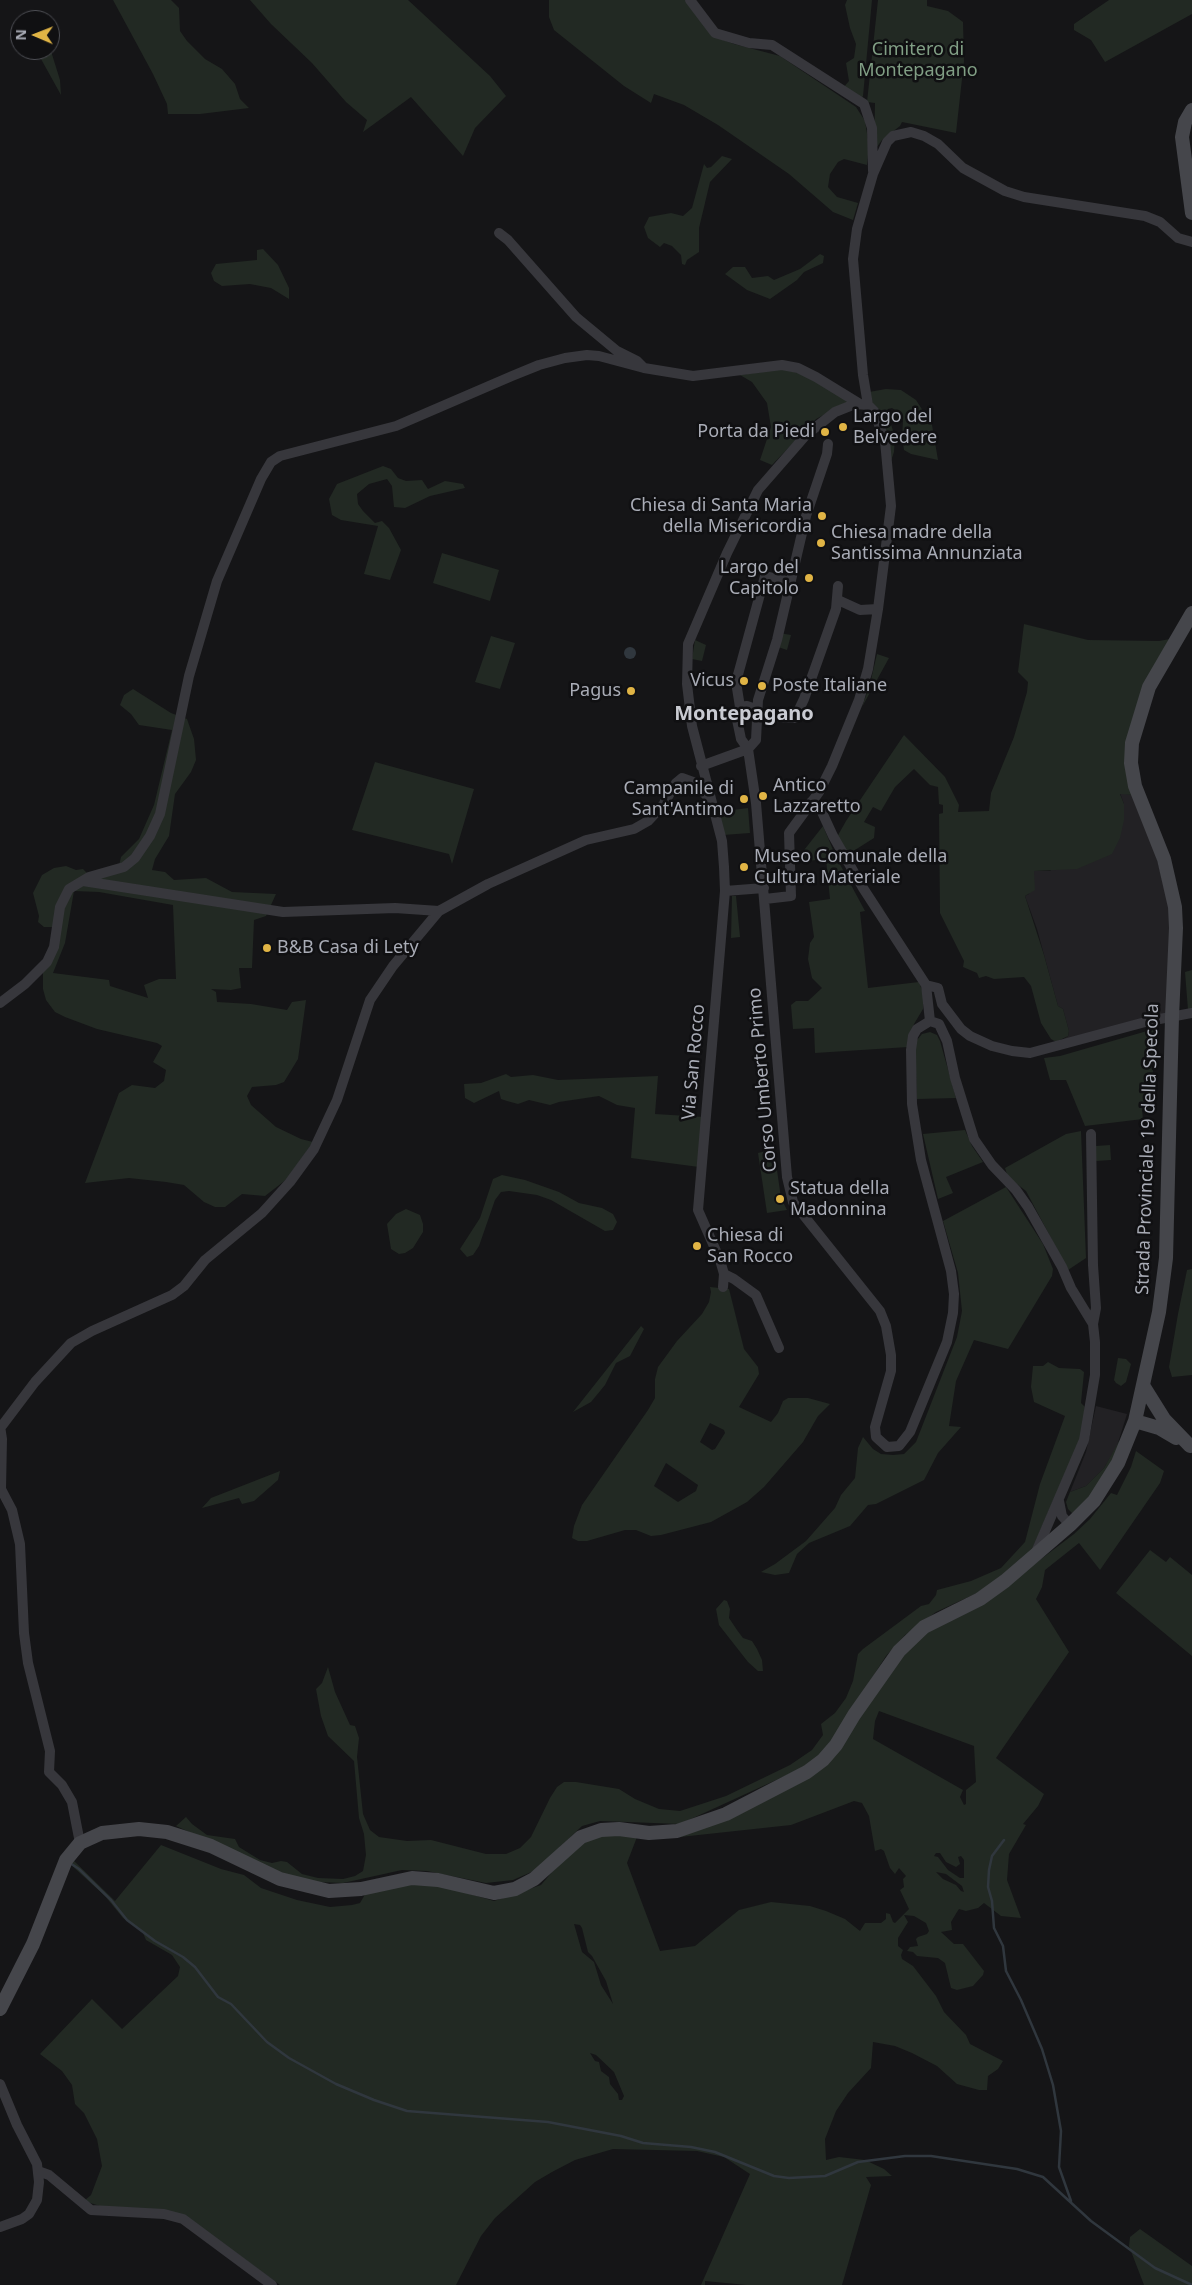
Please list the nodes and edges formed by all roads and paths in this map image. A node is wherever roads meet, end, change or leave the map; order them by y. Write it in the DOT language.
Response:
graph roads {
  1 [pos="690,0"];
  2 [pos="1192,110"];
  3 [pos="873,174"];
  4 [pos="1192,213"];
  5 [pos="499,233"];
  6 [pos="1192,242"];
  7 [pos="644,368"];
  8 [pos="864,405"];
  9 [pos="828,444"];
  10 [pos="791,582"];
  11 [pos="838,586"];
  12 [pos="838,600"];
  13 [pos="878,609"];
  14 [pos="1192,612"];
  15 [pos="740,707"];
  16 [pos="758,716"];
  17 [pos="748,749"];
  18 [pos="701,766"];
  19 [pos="710,799"];
  20 [pos="811,802"];
  21 [pos="82,881"];
  22 [pos="764,888"];
  23 [pos="725,891"];
  24 [pos="764,899"];
  25 [pos="440,911"];
  26 [pos="926,985"];
  27 [pos="0,1003"];
  28 [pos="1192,1013"];
  29 [pos="1172,1017"];
  30 [pos="930,1021"];
  31 [pos="1091,1134"];
  32 [pos="724,1274"];
  33 [pos="723,1287"];
  34 [pos="1093,1324"];
  35 [pos="780,1348"];
  36 [pos="1144,1387"];
  37 [pos="1135,1421"];
  38 [pos="0,1426"];
  39 [pos="1191,1446"];
  40 [pos="1059,1500"];
  41 [pos="1066,1528"];
  42 [pos="1034,1555"];
  43 [pos="80,1843"];
  44 [pos="0,2009"];
  45 [pos="0,2084"];
  46 [pos="38,2171"];
  47 [pos="0,2227"];
  48 [pos="272,2285"];
  1 -- 3 [label="street"];
  2 -- 4 [label="main road"];
  3 -- 6 [label="street"];
  3 -- 8 [label="street"];
  5 -- 7 [label="street"];
  7 -- 8 [label="street"];
  7 -- 21 [label="street"];
  8 -- 13 [label="street"];
  8 -- 18 [label="street, Via San Rocco"];
  9 -- 10 [label="street"];
  10 -- 15 [label="street"];
  10 -- 16 [label="street"];
  11 -- 12 [label="street"];
  12 -- 13 [label="street"];
  12 -- 16 [label="street"];
  13 -- 20 [label="street"];
  14 -- 29 [label="main road, Strada Provinciale 19 della Specola"];
  15 -- 16 [label="street"];
  15 -- 17 [label="street"];
  16 -- 17 [label="street"];
  17 -- 18 [label="street"];
  17 -- 22 [label="street, Corso Umberto Primo"];
  18 -- 19 [label="street, Via San Rocco"];
  19 -- 23 [label="street, Via San Rocco"];
  19 -- 25 [label="street"];
  20 -- 24 [label="street"];
  20 -- 26 [label="street"];
  21 -- 25 [label="street"];
  21 -- 27 [label="street"];
  22 -- 23 [label="street"];
  22 -- 24 [label="street, Corso Umberto Primo"];
  23 -- 32 [label="street, Via San Rocco"];
  24 -- 30 [label="street, Corso Umberto Primo"];
  25 -- 38 [label="street"];
  26 -- 29 [label="street"];
  26 -- 30 [label="street"];
  28 -- 29 [label="street"];
  29 -- 36 [label="main road, Strada Provinciale 19 della Specola"];
  30 -- 34 [label="street"];
  31 -- 34 [label="street"];
  32 -- 33 [label="street, Via San Rocco"];
  32 -- 35 [label="street"];
  34 -- 40 [label="street"];
  36 -- 37 [label="main road, Strada Provinciale 19 della Specola"];
  36 -- 39 [label="main road"];
  37 -- 39 [label="main road"];
  37 -- 41 [label="main road, Strada Provinciale 19 della Specola"];
  38 -- 43 [label="street"];
  40 -- 41 [label="street"];
  40 -- 42 [label="street"];
  41 -- 42 [label="main road, Strada Provinciale 19 della Specola"];
  42 -- 43 [label="main road, Strada Provinciale 19 della Specola"];
  43 -- 44 [label="main road, Strada Provinciale 19 della Specola"];
  45 -- 46 [label="street"];
  46 -- 47 [label="street"];
  46 -- 48 [label="street"];
}
